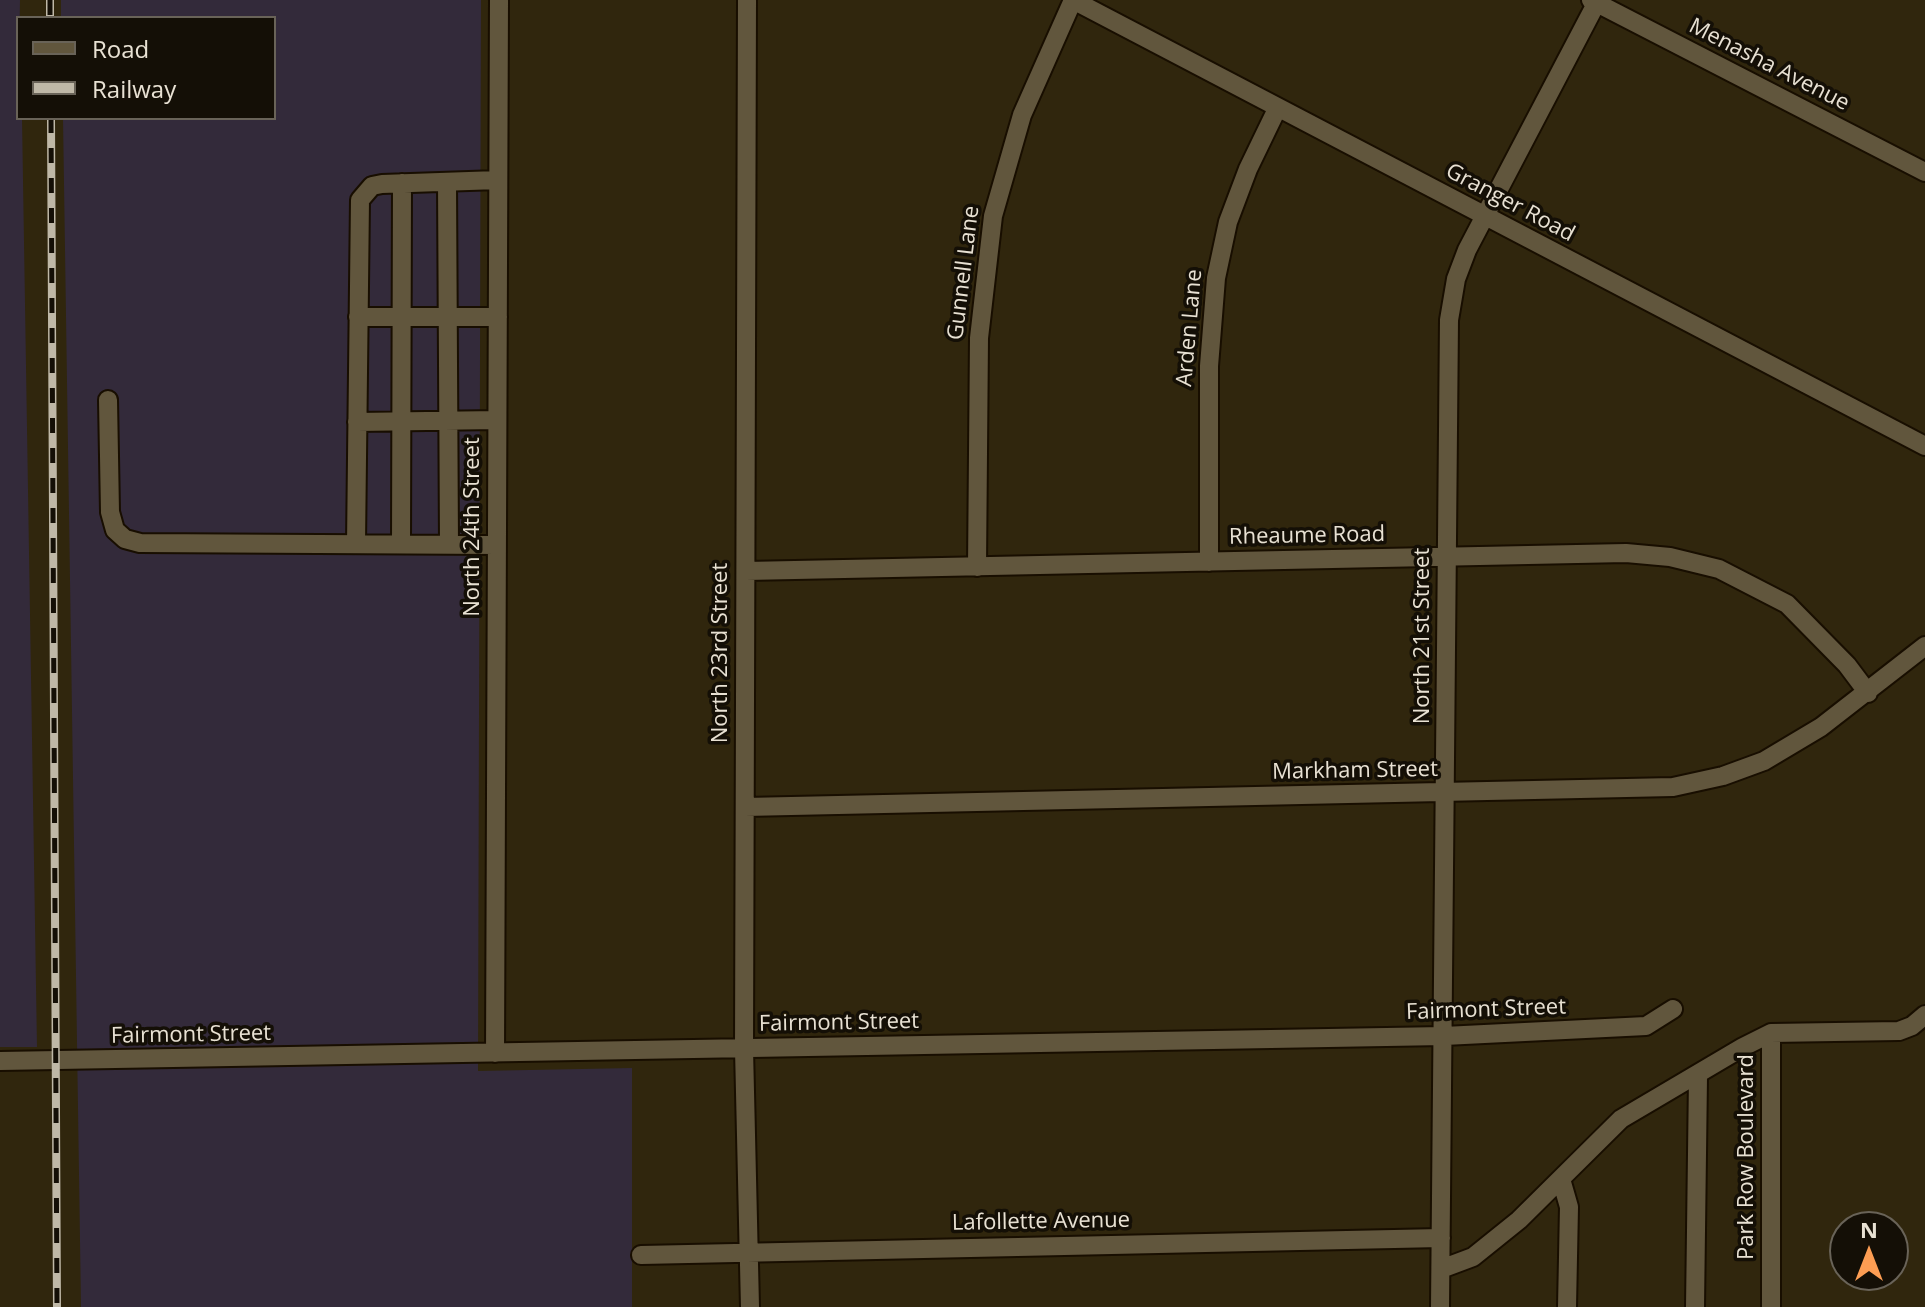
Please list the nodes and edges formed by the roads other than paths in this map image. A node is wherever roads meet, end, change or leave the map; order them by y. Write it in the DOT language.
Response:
graph roads {
  1 [pos="499,0"];
  2 [pos="747,0"];
  3 [pos="1073,0"];
  4 [pos="1595,1"];
  5 [pos="1277,109"];
  6 [pos="1925,172"];
  7 [pos="498,180"];
  8 [pos="447,182"];
  9 [pos="402,183"];
  10 [pos="1484,217"];
  11 [pos="358,317"];
  12 [pos="402,317"];
  13 [pos="449,317"];
  14 [pos="498,317"];
  15 [pos="108,400"];
  16 [pos="497,420"];
  17 [pos="449,421"];
  18 [pos="357,422"];
  19 [pos="402,422"];
  20 [pos="1925,446"];
  21 [pos="356,544"];
  22 [pos="401,544"];
  23 [pos="449,544"];
  24 [pos="497,545"];
  25 [pos="1447,557"];
  26 [pos="1209,562"];
  27 [pos="977,567"];
  28 [pos="746,571"];
  29 [pos="1925,646"];
  30 [pos="1868,693"];
  31 [pos="1446,793"];
  32 [pos="745,807"];
  33 [pos="1673,1009"];
  34 [pos="1925,1015"];
  35 [pos="1771,1033"];
  36 [pos="1444,1036"];
  37 [pos="744,1049"];
  38 [pos="495,1053"];
  39 [pos="0,1061"];
  40 [pos="1698,1077"];
  41 [pos="1561,1179"];
  42 [pos="1441,1238"];
  43 [pos="748,1253"];
  44 [pos="641,1255"];
  45 [pos="1441,1269"];
  46 [pos="750,1307"];
  47 [pos="1440,1307"];
  48 [pos="1567,1307"];
  49 [pos="1695,1307"];
  50 [pos="1771,1307"];
  1 -- 7 [label="street, North 24th Street"];
  2 -- 28 [label="street, North 23rd Street"];
  3 -- 5 [label="street, Granger Road"];
  3 -- 27 [label="street, Gunnell Lane"];
  4 -- 6 [label="street, Menasha Avenue"];
  4 -- 10 [label="street, North 21st Street"];
  5 -- 10 [label="street, Granger Road"];
  5 -- 26 [label="street, Arden Lane"];
  7 -- 8 [label="street"];
  7 -- 14 [label="street, North 24th Street"];
  8 -- 9 [label="street"];
  8 -- 13 [label="street"];
  9 -- 11 [label="street"];
  9 -- 12 [label="street"];
  10 -- 20 [label="street, Granger Road"];
  10 -- 25 [label="street, North 21st Street"];
  11 -- 12 [label="street"];
  11 -- 18 [label="street"];
  12 -- 13 [label="street"];
  12 -- 19 [label="street"];
  13 -- 14 [label="street"];
  13 -- 17 [label="street"];
  14 -- 16 [label="street, North 24th Street"];
  15 -- 21 [label="street"];
  16 -- 17 [label="street"];
  16 -- 24 [label="street, North 24th Street"];
  17 -- 19 [label="street"];
  17 -- 23 [label="street"];
  18 -- 19 [label="street"];
  18 -- 21 [label="street"];
  19 -- 22 [label="street"];
  21 -- 22 [label="street"];
  22 -- 23 [label="street"];
  23 -- 24 [label="street"];
  24 -- 38 [label="street, North 24th Street"];
  25 -- 26 [label="street, Rheaume Road"];
  25 -- 30 [label="street, Rheaume Road"];
  25 -- 31 [label="street, North 21st Street"];
  26 -- 27 [label="street, Rheaume Road"];
  27 -- 28 [label="street, Rheaume Road"];
  28 -- 32 [label="street, North 23rd Street"];
  29 -- 30 [label="street, Markham Street"];
  30 -- 31 [label="street, Markham Street"];
  31 -- 32 [label="street, Markham Street"];
  31 -- 36 [label="street, North 21st Street"];
  32 -- 37 [label="street, North 23rd Street"];
  33 -- 36 [label="street, Fairmont Street"];
  34 -- 35 [label="street"];
  35 -- 40 [label="street, Park Row Boulevard"];
  35 -- 50 [label="street, Park Row Boulevard"];
  36 -- 37 [label="street, Fairmont Street"];
  36 -- 42 [label="street, North 21st Street"];
  37 -- 38 [label="street, Fairmont Street"];
  37 -- 43 [label="street, North 23rd Street"];
  38 -- 39 [label="street, Fairmont Street"];
  40 -- 41 [label="street, Park Row Boulevard"];
  40 -- 49 [label="street"];
  41 -- 45 [label="street, Park Row Boulevard"];
  41 -- 48 [label="street"];
  42 -- 43 [label="street, Lafollette Avenue"];
  42 -- 45 [label="street, North 21st Street"];
  43 -- 44 [label="street, Lafollette Avenue"];
  43 -- 46 [label="street, North 23rd Street"];
  45 -- 47 [label="street, North 21st Street"];
}
